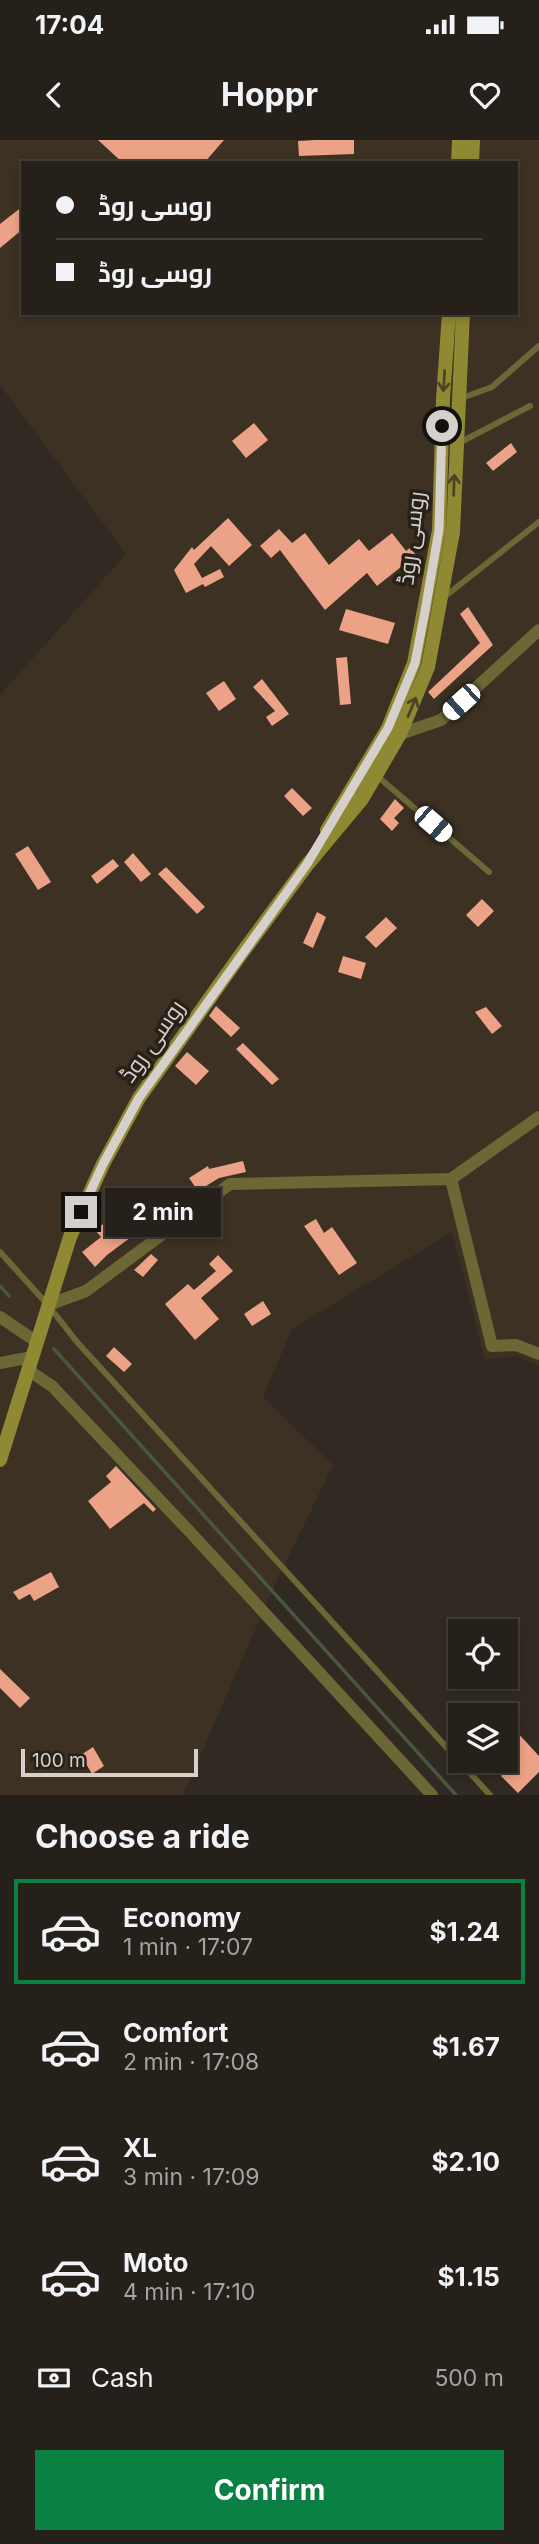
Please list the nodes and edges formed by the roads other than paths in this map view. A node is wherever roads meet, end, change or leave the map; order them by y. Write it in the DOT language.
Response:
graph roads {
  1 [pos="459,140"];
  2 [pos="473,140"];
  3 [pos="458,161"];
  4 [pos="472,161"];
  5 [pos="449,315"];
  6 [pos="463,315"];
  7 [pos="539,346"];
  8 [pos="536,353"];
  9 [pos="457,400"];
  10 [pos="530,406"];
  11 [pos="456,444"];
  12 [pos="539,522"];
  13 [pos="441,599"];
  14 [pos="539,630"];
  15 [pos="400,734"];
  16 [pos="376,775"];
  17 [pos="307,864"];
  18 [pos="489,872"];
  19 [pos="539,1117"];
  20 [pos="451,1179"];
  21 [pos="0,1252"];
  22 [pos="48,1305"];
  23 [pos="0,1317"];
  24 [pos="37,1342"];
  25 [pos="539,1354"];
  26 [pos="0,1363"];
  27 [pos="30,1363"];
  28 [pos="0,1460"];
  29 [pos="432,1795"];
  30 [pos="490,1795"];
  1 -- 3 [label="main road"];
  2 -- 4 [label="main road"];
  5 -- 17 [label="main road, روسی روڈ, one-way"];
  6 -- 9 [label="main road, روسی روڈ"];
  7 -- 8 [label="lane"];
  8 -- 9 [label="lane"];
  9 -- 11 [label="main road, روسی روڈ"];
  10 -- 11 [label="lane"];
  13 -- 11 [label="main road, روسی روڈ, one-way"];
  12 -- 13 [label="lane"];
  15 -- 13 [label="main road, روسی روڈ, one-way"];
  14 -- 15 [label="street"];
  15 -- 16 [label="main road, روسی روڈ"];
  16 -- 17 [label="main road, روسی روڈ"];
  16 -- 18 [label="lane"];
  17 -- 22 [label="main road, روسی روڈ"];
  19 -- 20 [label="street"];
  20 -- 22 [label="street"];
  20 -- 25 [label="street"];
  21 -- 22 [label="lane"];
  22 -- 24 [label="main road, روسی روڈ"];
  22 -- 30 [label="lane"];
  23 -- 24 [label="street"];
  24 -- 27 [label="main road, روسی روڈ"];
  26 -- 27 [label="street"];
  27 -- 28 [label="main road, روسی روڈ"];
  27 -- 29 [label="street"];
}
